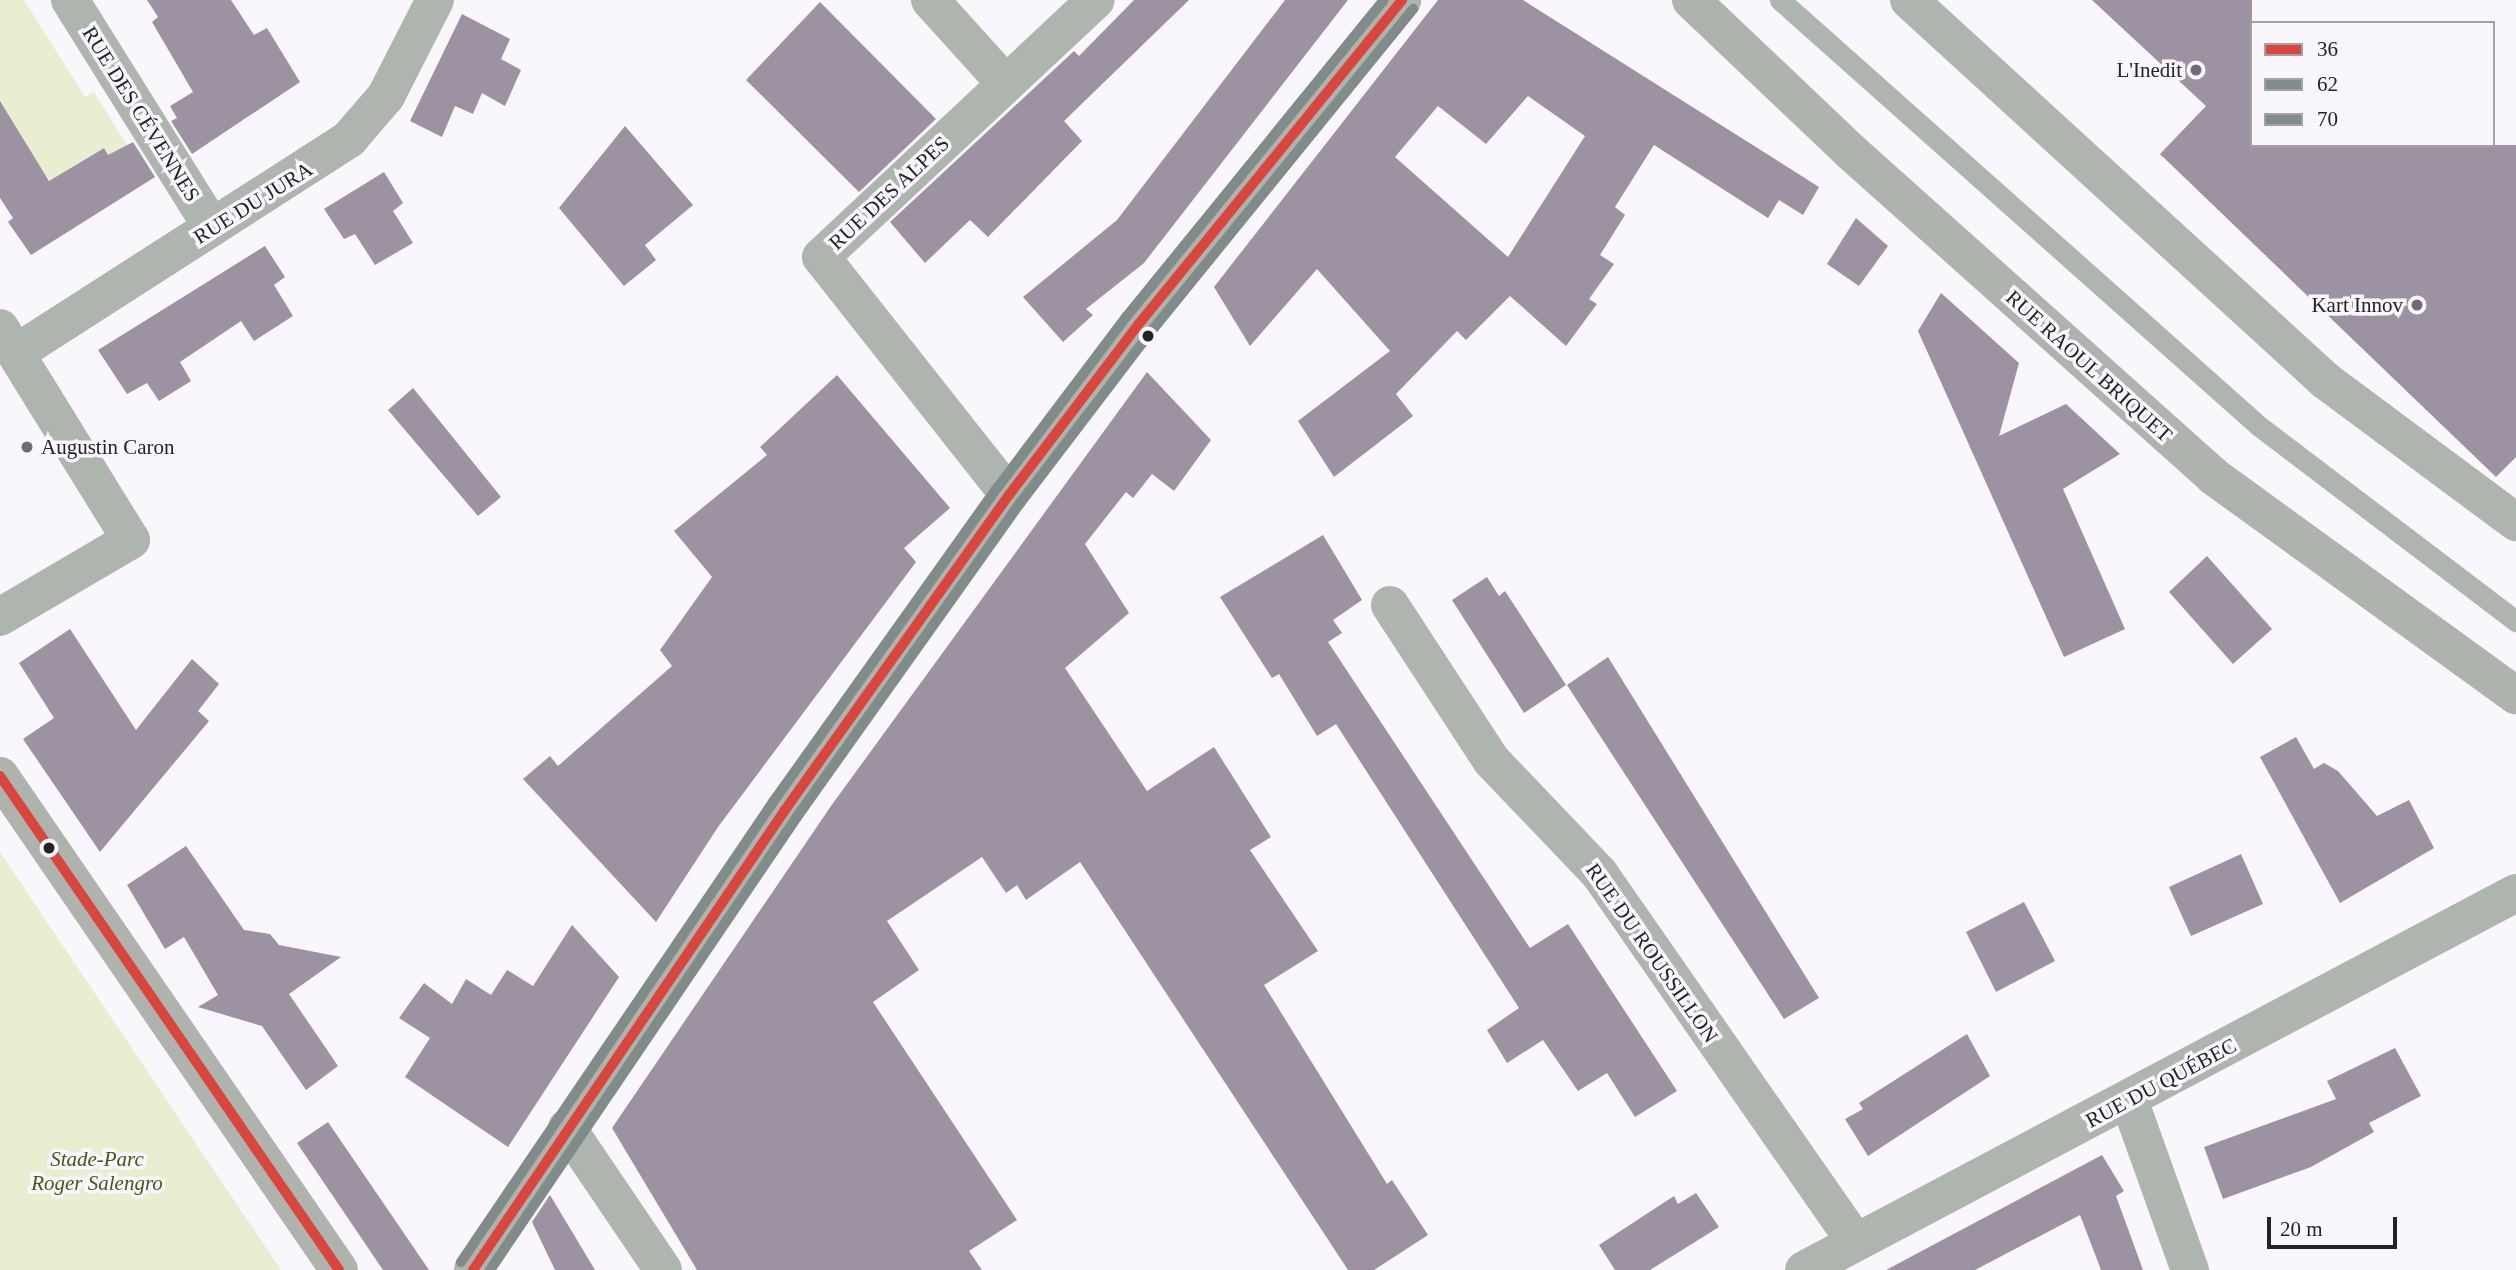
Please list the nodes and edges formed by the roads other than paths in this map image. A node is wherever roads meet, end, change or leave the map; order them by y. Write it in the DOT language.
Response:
graph roads {
  1 [pos="70,0"];
  2 [pos="435,0"];
  3 [pos="930,0"];
  4 [pos="1096,0"];
  5 [pos="1402,0"];
  6 [pos="1691,0"];
  7 [pos="1780,0"];
  8 [pos="1909,0"];
  9 [pos="1006,85"];
  10 [pos="212,227"];
  11 [pos="8,340"];
  12 [pos="1009,495"];
  13 [pos="2516,522"];
  14 [pos="1390,605"];
  15 [pos="0,617"];
  16 [pos="2516,621"];
  17 [pos="2516,695"];
  18 [pos="0,776"];
  19 [pos="2516,893"];
  20 [pos="2129,1100"];
  21 [pos="567,1128"];
  22 [pos="1855,1242"];
  23 [pos="1808,1269"];
  24 [pos="339,1270"];
  25 [pos="473,1270"];
  26 [pos="663,1270"];
  27 [pos="2190,1270"];
  1 -- 10 [label="street, RUE DES CÉVENNES"];
  2 -- 10 [label="street, RUE DU JURA"];
  3 -- 9 [label="street"];
  4 -- 9 [label="street"];
  5 -- 12 [label="street"];
  6 -- 17 [label="street, RUE RAOUL BRIQUET"];
  7 -- 16 [label="lane"];
  8 -- 13 [label="street"];
  9 -- 12 [label="street, RUE DES ALPES"];
  10 -- 11 [label="street, RUE DU JURA"];
  11 -- 15 [label="street"];
  12 -- 21 [label="street"];
  14 -- 22 [label="street, RUE DU ROUSSILLON"];
  18 -- 24 [label="street"];
  19 -- 20 [label="street, RUE DU QUÉBEC"];
  20 -- 22 [label="street, RUE DU QUÉBEC"];
  20 -- 27 [label="street"];
  21 -- 25 [label="street"];
  21 -- 26 [label="street"];
  22 -- 23 [label="street, RUE DU QUÉBEC"];
}
